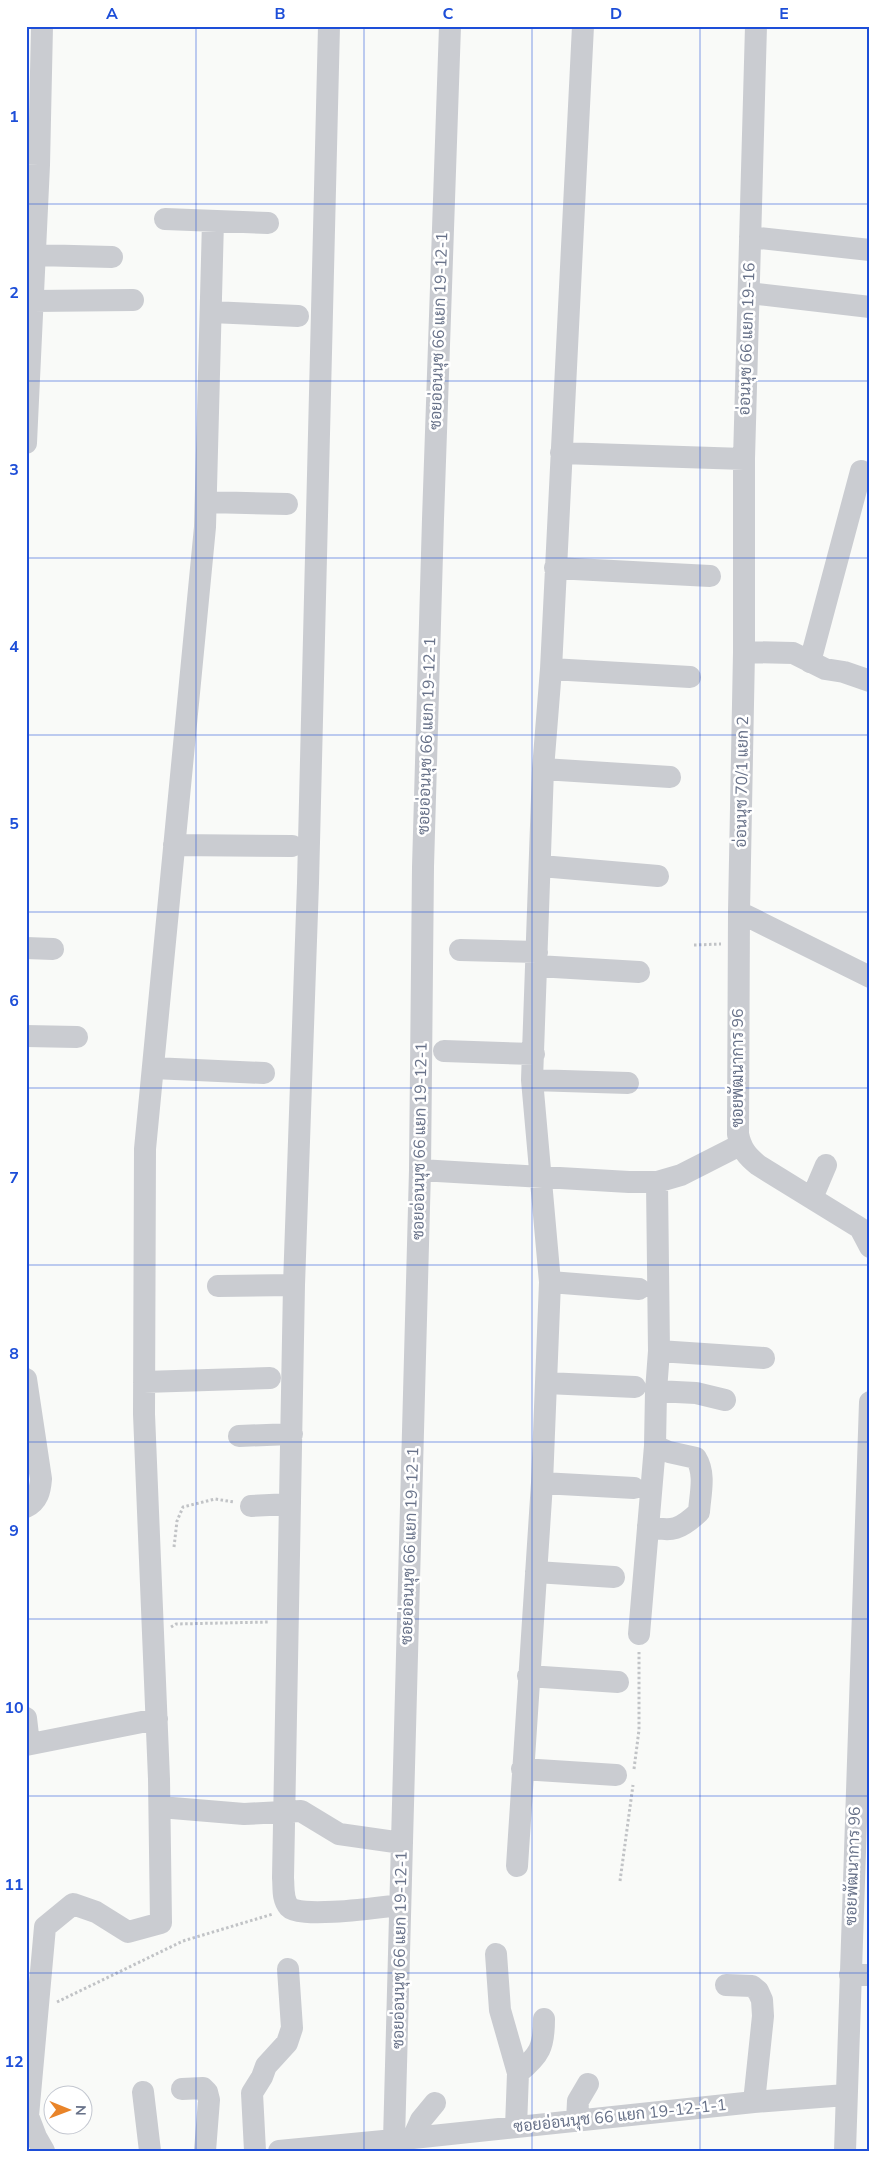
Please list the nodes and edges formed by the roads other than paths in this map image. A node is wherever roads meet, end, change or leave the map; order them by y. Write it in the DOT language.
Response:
graph roads {
  1 [pos="42,26"];
  2 [pos="329,26"];
  3 [pos="450,26"];
  4 [pos="583,26"];
  5 [pos="756,26"];
  6 [pos="33,107"];
  7 [pos="165,219"];
  8 [pos="213,221"];
  9 [pos="268,223"];
  10 [pos="750,237"];
  11 [pos="870,250"];
  12 [pos="35,255"];
  13 [pos="112,257"];
  14 [pos="749,293"];
  15 [pos="133,300"];
  16 [pos="33,301"];
  17 [pos="870,307"];
  18 [pos="211,312"];
  19 [pos="298,316"];
  20 [pos="28,386"];
  21 [pos="26,442"];
  22 [pos="561,453"];
  23 [pos="744,459"];
  24 [pos="861,471"];
  25 [pos="206,502"];
  26 [pos="287,504"];
  27 [pos="555,568"];
  28 [pos="710,576"];
  29 [pos="744,652"];
  30 [pos="810,662"];
  31 [pos="551,669"];
  32 [pos="690,677"];
  33 [pos="870,681"];
  34 [pos="544,769"];
  35 [pos="670,777"];
  36 [pos="174,845"];
  37 [pos="292,846"];
  38 [pos="541,866"];
  39 [pos="658,876"];
  40 [pos="739,912"];
  41 [pos="26,948"];
  42 [pos="53,949"];
  43 [pos="460,950"];
  44 [pos="537,959"];
  45 [pos="640,972"];
  46 [pos="870,977"];
  47 [pos="26,1036"];
  48 [pos="77,1037"];
  49 [pos="444,1051"];
  50 [pos="534,1054"];
  51 [pos="153,1068"];
  52 [pos="264,1073"];
  53 [pos="532,1080"];
  54 [pos="628,1084"];
  55 [pos="740,1145"];
  56 [pos="826,1165"];
  57 [pos="420,1170"];
  58 [pos="542,1178"];
  59 [pos="657,1182"];
  60 [pos="812,1198"];
  61 [pos="870,1247"];
  62 [pos="550,1282"];
  63 [pos="294,1285"];
  64 [pos="218,1286"];
  65 [pos="639,1289"];
  66 [pos="659,1351"];
  67 [pos="764,1358"];
  68 [pos="270,1378"];
  69 [pos="26,1379"];
  70 [pos="144,1382"];
  71 [pos="546,1383"];
  72 [pos="645,1389"];
  73 [pos="725,1400"];
  74 [pos="870,1402"];
  75 [pos="292,1434"];
  76 [pos="240,1436"];
  77 [pos="655,1446"];
  78 [pos="542,1484"];
  79 [pos="634,1488"];
  80 [pos="33,1499"];
  81 [pos="290,1504"];
  82 [pos="252,1506"];
  83 [pos="648,1526"];
  84 [pos="536,1572"];
  85 [pos="614,1577"];
  86 [pos="639,1634"];
  87 [pos="528,1676"];
  88 [pos="618,1682"];
  89 [pos="26,1718"];
  90 [pos="157,1719"];
  91 [pos="28,1745"];
  92 [pos="522,1769"];
  93 [pos="616,1775"];
  94 [pos="160,1807"];
  95 [pos="284,1812"];
  96 [pos="402,1843"];
  97 [pos="517,1866"];
  98 [pos="401,1915"];
  99 [pos="496,1954"];
  100 [pos="288,1969"];
  101 [pos="860,1975"];
  102 [pos="726,1985"];
  103 [pos="544,2019"];
  104 [pos="518,2073"];
  105 [pos="588,2084"];
  106 [pos="182,2089"];
  107 [pos="143,2092"];
  108 [pos="846,2095"];
  109 [pos="754,2102"];
  110 [pos="436,2103"];
  111 [pos="577,2121"];
  112 [pos="516,2127"];
  113 [pos="404,2139"];
  114 [pos="44,2151"];
  115 [pos="150,2151"];
  116 [pos="205,2151"];
  117 [pos="255,2151"];
  118 [pos="279,2151"];
  119 [pos="844,2151"];
  1 -- 6 [label="street"];
  2 -- 63 [label="street"];
  3 -- 57 [label="street, ซอยอ่อนนุช 66 แยก 19-12-1"];
  4 -- 22 [label="street"];
  5 -- 10 [label="street, อ่อนนุช 66 แยก 19-16"];
  6 -- 12 [label="street"];
  7 -- 8 [label="street"];
  8 -- 9 [label="street"];
  8 -- 18 [label="street"];
  10 -- 11 [label="street"];
  10 -- 14 [label="street, อ่อนนุช 66 แยก 19-16"];
  12 -- 13 [label="street"];
  12 -- 16 [label="street"];
  14 -- 17 [label="street"];
  14 -- 23 [label="street, อ่อนนุช 66 แยก 19-16"];
  15 -- 16 [label="street"];
  16 -- 20 [label="street"];
  18 -- 19 [label="street"];
  18 -- 25 [label="street"];
  20 -- 21 [label="street"];
  22 -- 23 [label="street"];
  22 -- 27 [label="street"];
  23 -- 29 [label="street, อ่อนนุช 66 แยก 19-16"];
  24 -- 30 [label="street"];
  25 -- 26 [label="street"];
  25 -- 36 [label="street"];
  27 -- 28 [label="street"];
  27 -- 31 [label="street"];
  29 -- 30 [label="street"];
  29 -- 40 [label="street, อ่อนนุช 70/1 แยก 2"];
  30 -- 33 [label="street"];
  31 -- 32 [label="street"];
  31 -- 34 [label="street"];
  34 -- 35 [label="street"];
  34 -- 38 [label="street"];
  36 -- 37 [label="street"];
  36 -- 51 [label="street"];
  38 -- 39 [label="street"];
  38 -- 44 [label="street"];
  40 -- 46 [label="street"];
  40 -- 55 [label="street, ซอยพัฒนาการ 96"];
  41 -- 42 [label="street"];
  43 -- 44 [label="street"];
  44 -- 45 [label="street"];
  44 -- 50 [label="street"];
  47 -- 48 [label="street"];
  49 -- 50 [label="street"];
  50 -- 53 [label="street"];
  51 -- 52 [label="street"];
  51 -- 70 [label="street"];
  53 -- 54 [label="street"];
  53 -- 58 [label="street"];
  55 -- 59 [label="street"];
  55 -- 60 [label="street, ซอยพัฒนาการ 96"];
  56 -- 60 [label="street"];
  57 -- 58 [label="street"];
  57 -- 96 [label="street, ซอยอ่อนนุช 66 แยก 19-12-1"];
  58 -- 59 [label="street"];
  58 -- 62 [label="street"];
  59 -- 66 [label="street"];
  60 -- 61 [label="street, ซอยพัฒนาการ 96"];
  62 -- 65 [label="street"];
  62 -- 71 [label="street"];
  63 -- 64 [label="street"];
  63 -- 75 [label="street"];
  66 -- 67 [label="street"];
  66 -- 72 [label="street"];
  68 -- 70 [label="street"];
  69 -- 80 [label="street"];
  70 -- 90 [label="street"];
  71 -- 72 [label="street"];
  71 -- 78 [label="street"];
  72 -- 73 [label="street"];
  72 -- 77 [label="street"];
  74 -- 101 [label="street, ซอยพัฒนาการ 96"];
  75 -- 76 [label="street"];
  75 -- 81 [label="street"];
  77 -- 83 [label="street"];
  77 -- 83 [label="street"];
  78 -- 79 [label="street"];
  78 -- 84 [label="street"];
  81 -- 82 [label="street"];
  81 -- 95 [label="street"];
  83 -- 86 [label="street"];
  84 -- 85 [label="street"];
  84 -- 87 [label="street"];
  87 -- 88 [label="street"];
  87 -- 92 [label="street"];
  89 -- 91 [label="street"];
  90 -- 91 [label="street"];
  90 -- 94 [label="street"];
  92 -- 93 [label="street"];
  92 -- 97 [label="street"];
  94 -- 95 [label="street"];
  94 -- 114 [label="street"];
  95 -- 96 [label="street"];
  95 -- 98 [label="street"];
  96 -- 98 [label="street, ซอยอ่อนนุช 66 แยก 19-12-1"];
  98 -- 113 [label="street, ซอยอ่อนนุช 66 แยก 19-12-1"];
  99 -- 104 [label="street"];
  100 -- 117 [label="street"];
  101 -- 108 [label="street, ซอยพัฒนาการ 96"];
  102 -- 109 [label="street"];
  103 -- 104 [label="street"];
  104 -- 112 [label="street"];
  105 -- 111 [label="street"];
  106 -- 116 [label="street"];
  107 -- 115 [label="street"];
  108 -- 109 [label="street, ซอยอ่อนนุช 66 แยก 19-12-1-1"];
  108 -- 119 [label="street, ซอยพัฒนาการ 96"];
  109 -- 111 [label="street, ซอยอ่อนนุช 66 แยก 19-12-1-1"];
  110 -- 113 [label="street"];
  111 -- 112 [label="street, ซอยอ่อนนุช 66 แยก 19-12-1-1"];
  112 -- 113 [label="street, ซอยอ่อนนุช 66 แยก 19-12-1-1"];
  113 -- 118 [label="street"];
}
